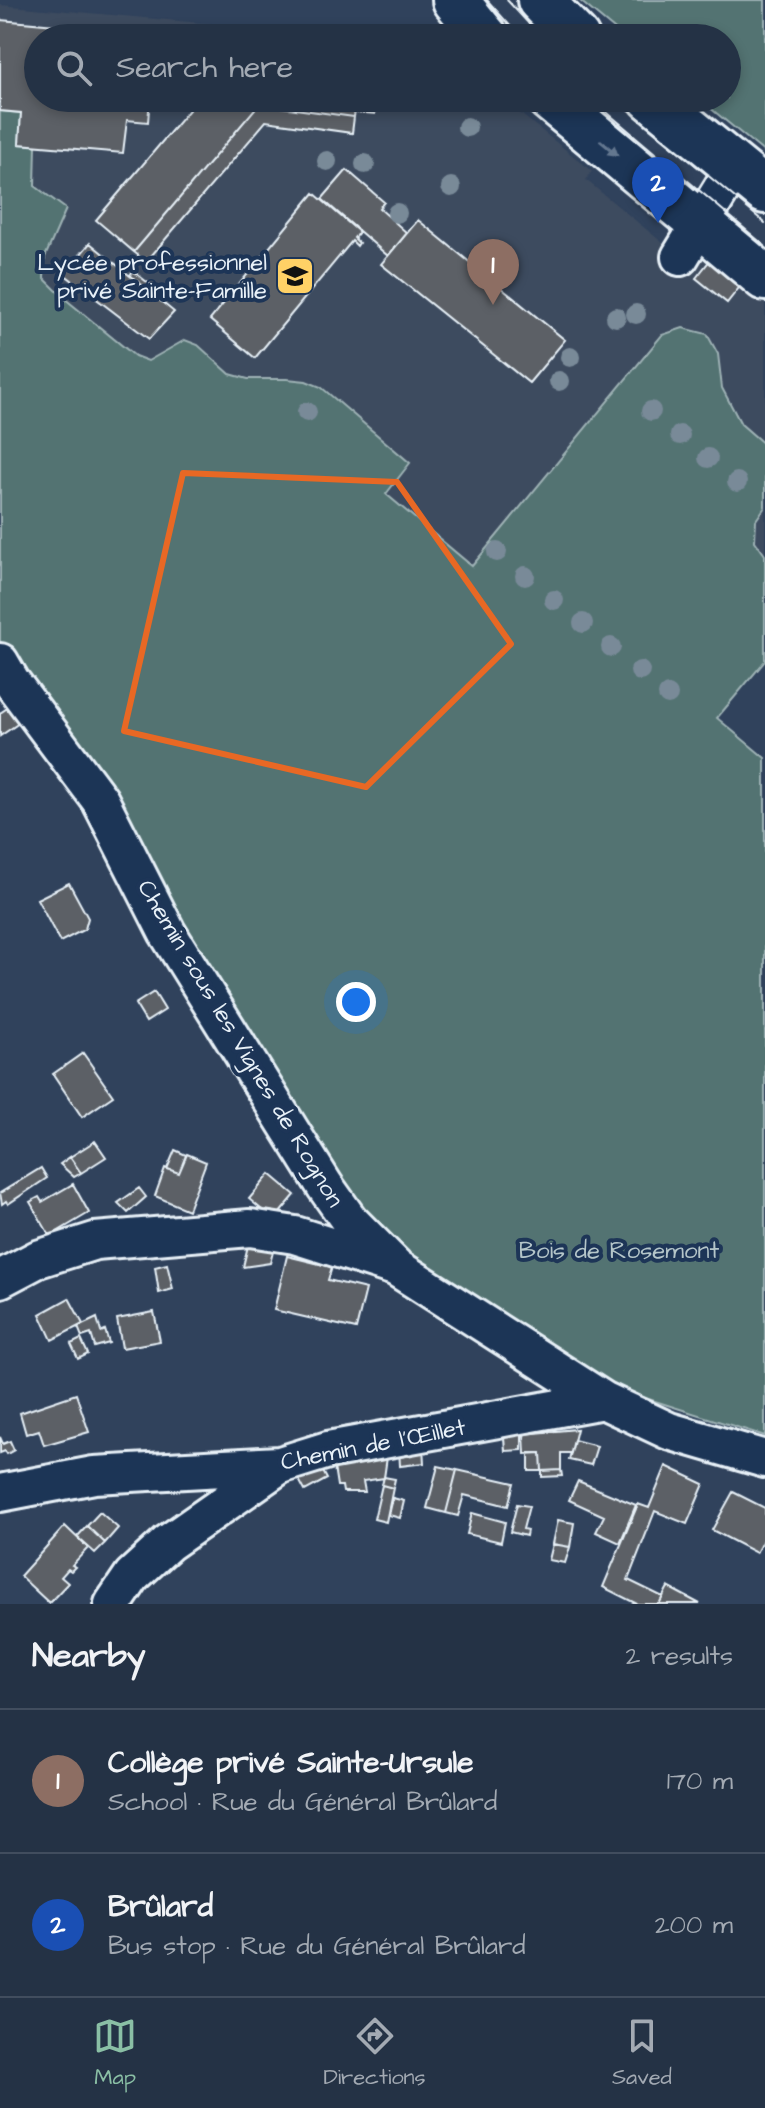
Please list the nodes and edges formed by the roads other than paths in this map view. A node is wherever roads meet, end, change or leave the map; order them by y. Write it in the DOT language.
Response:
graph roads {
  1 [pos="455,0"];
  2 [pos="540,0"];
  3 [pos="475,24"];
  4 [pos="563,24"];
  5 [pos="563,112"];
  6 [pos="668,112"];
  7 [pos="750,179"];
  8 [pos="690,240"];
  9 [pos="765,278"];
  10 [pos="0,662"];
  11 [pos="397,1268"];
  12 [pos="0,1279"];
  13 [pos="603,1400"];
  14 [pos="765,1459"];
  15 [pos="280,1465"];
  16 [pos="0,1493"];
  17 [pos="113,1604"];
  1 -- 3 [label="main road"];
  2 -- 4 [label="main road"];
  5 -- 8 [label="main road, one-way"];
  6 -- 7 [label="main road"];
  7 -- 8 [label="street"];
  8 -- 9 [label="main road"];
  10 -- 11 [label="street, Chemin sous les Vignes de Rognon"];
  11 -- 12 [label="street"];
  11 -- 13 [label="street, Chemin sous les Vignes de Rognon"];
  13 -- 14 [label="street, Chemin sous les Vignes de Rognon"];
  13 -- 15 [label="street, Chemin de l'Œillet"];
  15 -- 16 [label="street, Chemin de l'Œillet"];
  15 -- 17 [label="street"];
}
